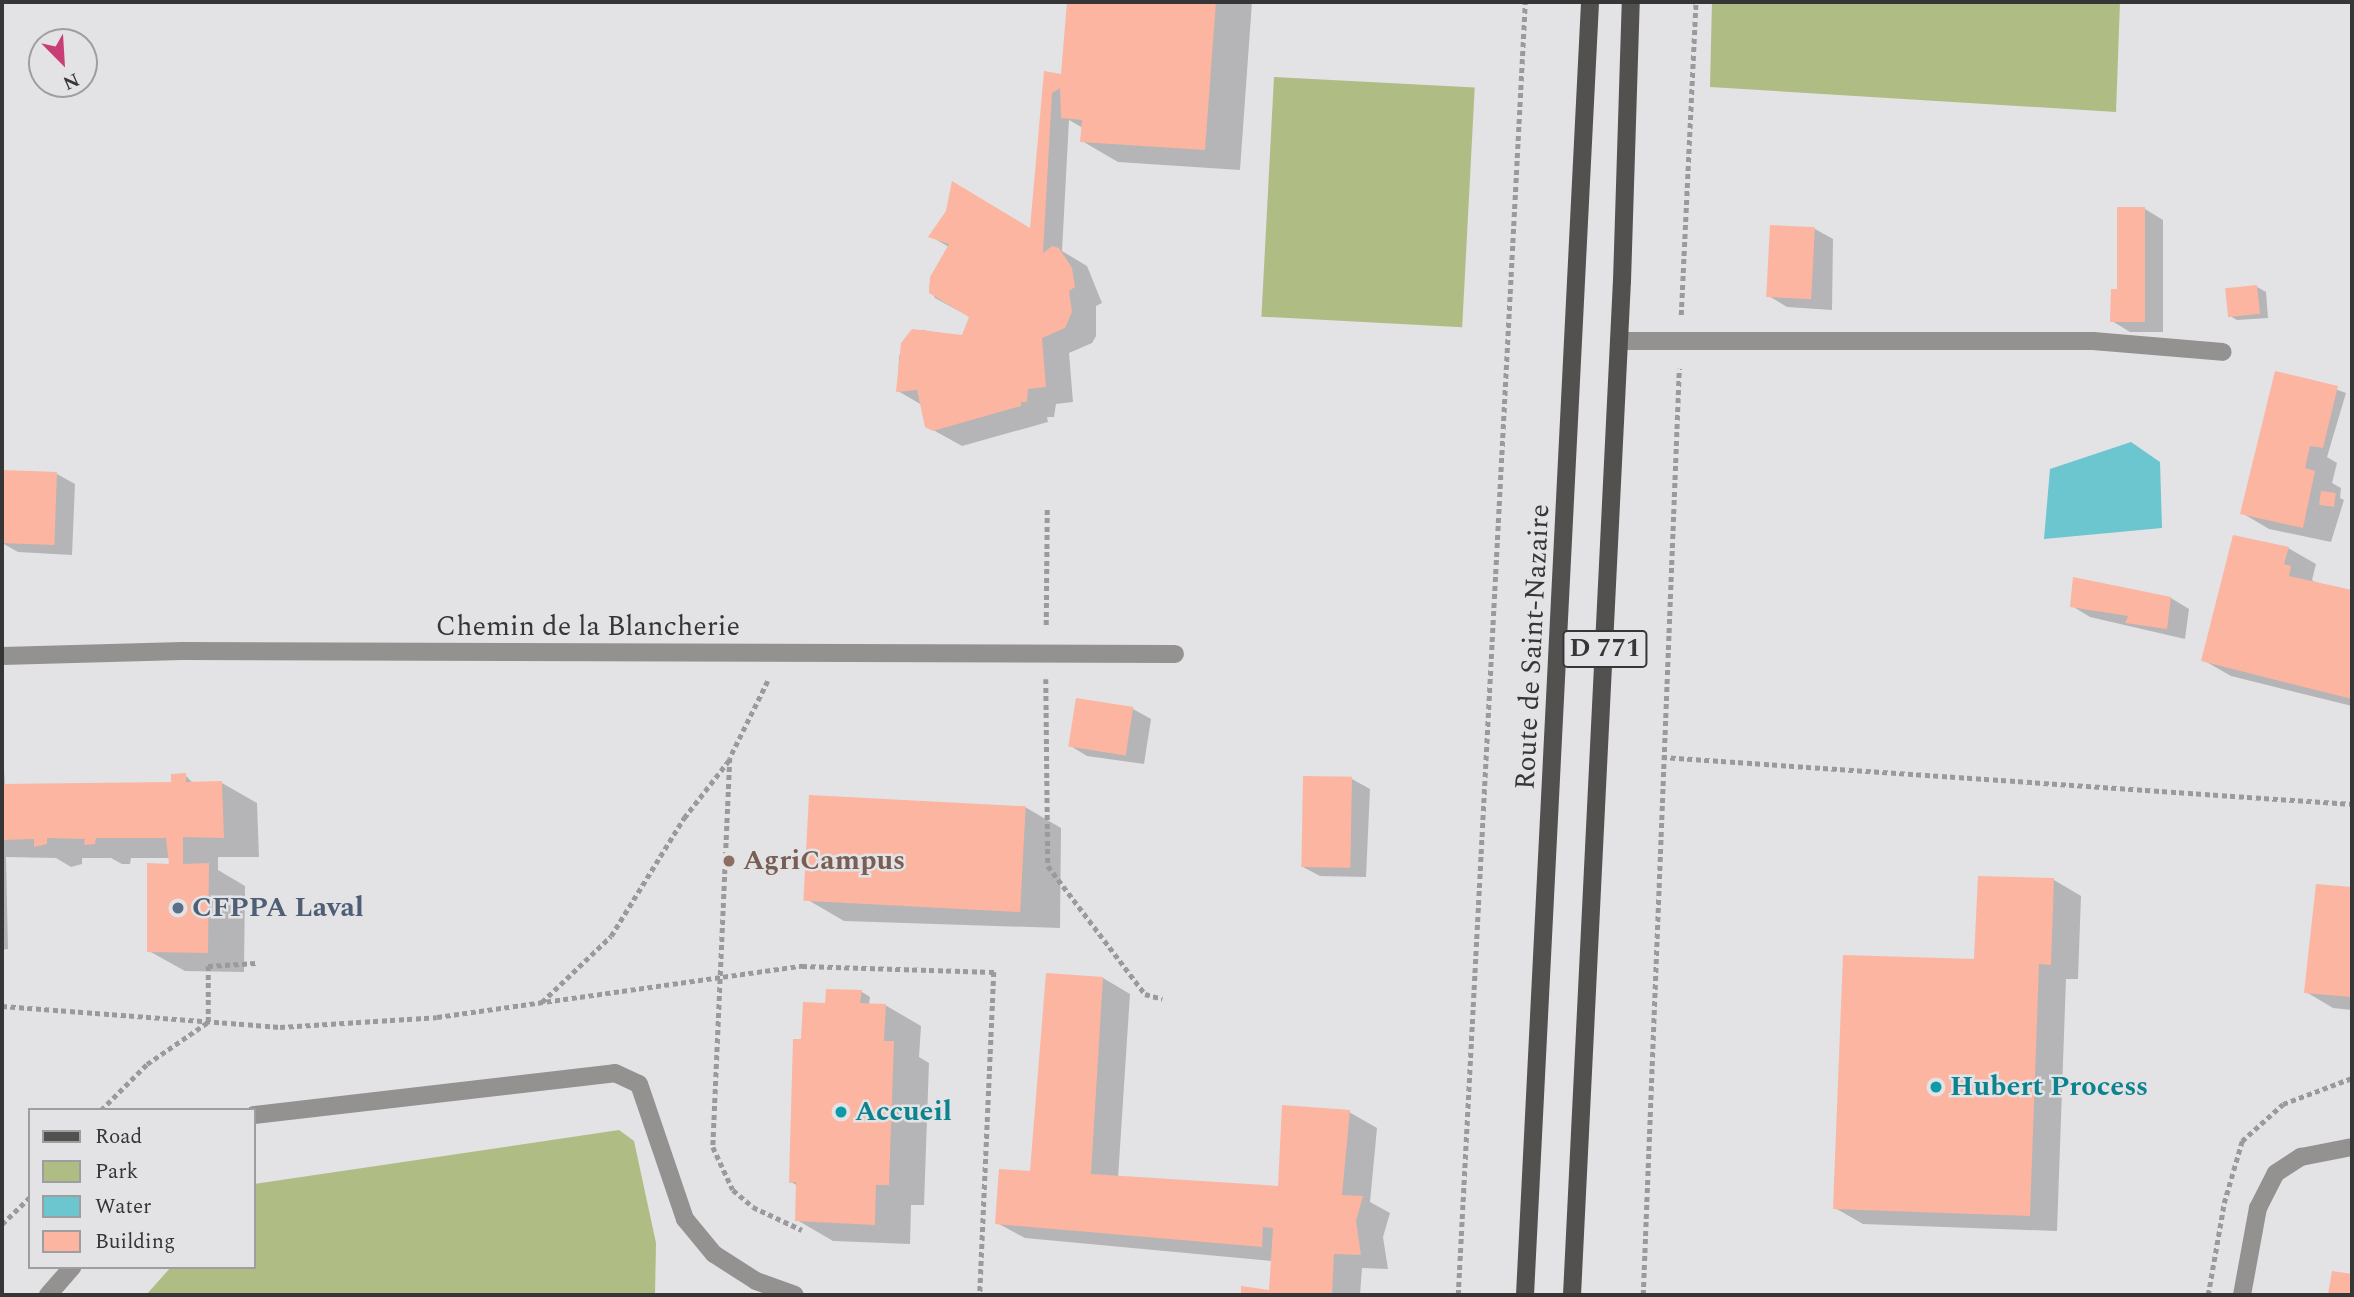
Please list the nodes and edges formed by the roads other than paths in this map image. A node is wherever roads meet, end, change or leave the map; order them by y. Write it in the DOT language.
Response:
graph roads {
  1 [pos="1590,2"];
  2 [pos="1631,2"];
  3 [pos="1619,341"];
  4 [pos="2223,352"];
  5 [pos="1175,654"];
  6 [pos="2,656"];
  7 [pos="256,1115"];
  8 [pos="2352,1147"];
  9 [pos="70,1269"];
  10 [pos="48,1295"];
  11 [pos="795,1295"];
  12 [pos="1525,1295"];
  13 [pos="1572,1295"];
  14 [pos="2242,1295"];
  1 -- 12 [label="main road, Route de Saint-Nazaire"];
  2 -- 3 [label="main road, D 771"];
  3 -- 4 [label="street"];
  3 -- 13 [label="main road, D 771"];
  5 -- 6 [label="street, Chemin de la Blancherie"];
  7 -- 11 [label="street"];
  8 -- 14 [label="street"];
  9 -- 10 [label="street"];
}
